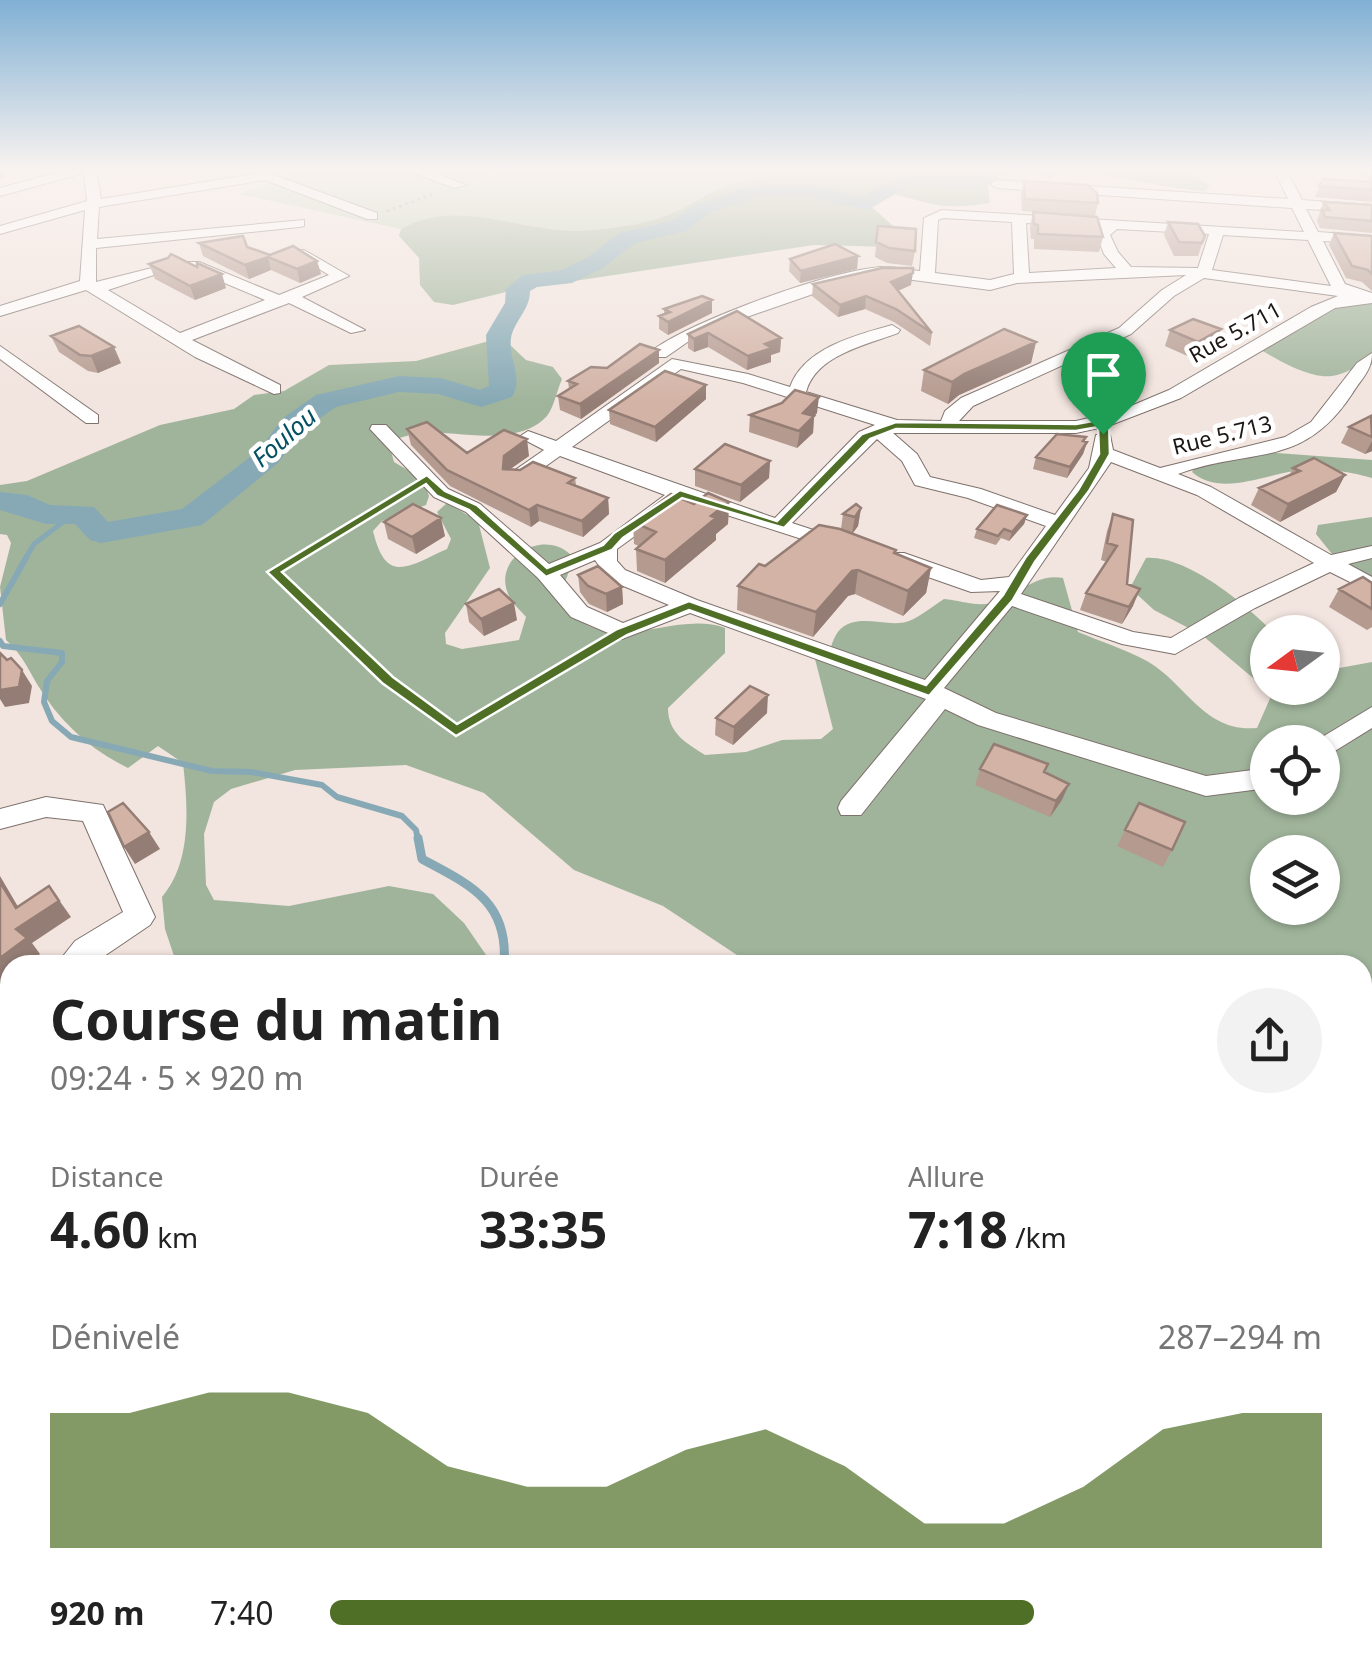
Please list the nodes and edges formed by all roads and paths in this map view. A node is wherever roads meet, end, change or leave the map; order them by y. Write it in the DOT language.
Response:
graph roads {
  1 [pos="92,247"];
  2 [pos="928,247"];
  3 [pos="1020,247"];
  4 [pos="1109,247"];
  5 [pos="1212,247"];
  6 [pos="1320,247"];
  7 [pos="304,254"];
  8 [pos="859,257"];
  9 [pos="194,265"];
  10 [pos="168,266"];
  11 [pos="1126,270"];
  12 [pos="882,271"];
  13 [pos="1204,272"];
  14 [pos="927,276"];
  15 [pos="1022,278"];
  16 [pos="92,286"];
  17 [pos="1362,296"];
  18 [pos="287,300"];
  19 [pos="0,311"];
  20 [pos="357,330"];
  21 [pos="892,330"];
  22 [pos="181,339"];
  23 [pos="0,350"];
  24 [pos="1372,358"];
  25 [pos="678,363"];
  26 [pos="274,389"];
  27 [pos="796,394"];
  28 [pos="92,420"];
  29 [pos="1104,422"];
  30 [pos="949,427"];
  31 [pos="379,428"];
  32 [pos="887,428"];
  33 [pos="528,437"];
  34 [pos="561,449"];
  35 [pos="1104,454"];
  36 [pos="1164,473"];
  37 [pos="427,478"];
  38 [pos="515,479"];
  39 [pos="680,494"];
  40 [pos="1058,524"];
  41 [pos="779,525"];
  42 [pos="607,547"];
  43 [pos="1372,552"];
  44 [pos="1328,562"];
  45 [pos="546,573"];
  46 [pos="1372,586"];
  47 [pos="1011,590"];
  48 [pos="689,606"];
  49 [pos="622,632"];
  50 [pos="935,694"];
  51 [pos="1372,716"];
  52 [pos="1340,738"];
  53 [pos="1250,780"];
  54 [pos="851,808"];
  55 [pos="0,819"];
  56 [pos="81,955"];
  1 -- 16 [label="street"];
  2 -- 14 [label="street"];
  3 -- 15 [label="street"];
  4 -- 11 [label="street"];
  5 -- 13 [label="street"];
  6 -- 17 [label="street"];
  7 -- 18 [label="street"];
  8 -- 12 [label="street"];
  9 -- 18 [label="street"];
  10 -- 16 [label="street"];
  11 -- 13 [label="street"];
  11 -- 15 [label="street"];
  12 -- 14 [label="street"];
  12 -- 25 [label="street, Rue 5.711"];
  13 -- 17 [label="street"];
  13 -- 30 [label="street"];
  14 -- 15 [label="street"];
  16 -- 19 [label="street"];
  16 -- 22 [label="street"];
  17 -- 29 [label="street, Rue 5.711"];
  18 -- 20 [label="street"];
  18 -- 22 [label="street"];
  21 -- 27 [label="street"];
  22 -- 26 [label="street"];
  23 -- 28 [label="street"];
  24 -- 36 [label="street, Rue 5.713"];
  25 -- 27 [label="street, Rue 5.711"];
  25 -- 34 [label="street"];
  27 -- 32 [label="street, Rue 5.711"];
  29 -- 30 [label="street, Rue 5.711"];
  29 -- 35 [label="street"];
  30 -- 32 [label="street, Rue 5.711"];
  31 -- 37 [label="street"];
  32 -- 40 [label="street"];
  32 -- 41 [label="street"];
  33 -- 34 [label="street"];
  34 -- 38 [label="street"];
  34 -- 39 [label="street"];
  35 -- 36 [label="street"];
  35 -- 40 [label="street"];
  36 -- 44 [label="street"];
  37 -- 45 [label="street"];
  37 -- 49 [label="path"];
  39 -- 41 [label="street"];
  39 -- 42 [label="street"];
  40 -- 47 [label="street"];
  41 -- 47 [label="street"];
  42 -- 45 [label="street"];
  42 -- 48 [label="street"];
  43 -- 44 [label="street"];
  44 -- 46 [label="street"];
  44 -- 47 [label="street"];
  45 -- 49 [label="street"];
  47 -- 50 [label="street"];
  48 -- 49 [label="street"];
  48 -- 50 [label="street"];
  50 -- 53 [label="street"];
  50 -- 54 [label="street"];
  51 -- 52 [label="street"];
  55 -- 56 [label="street"];
}
